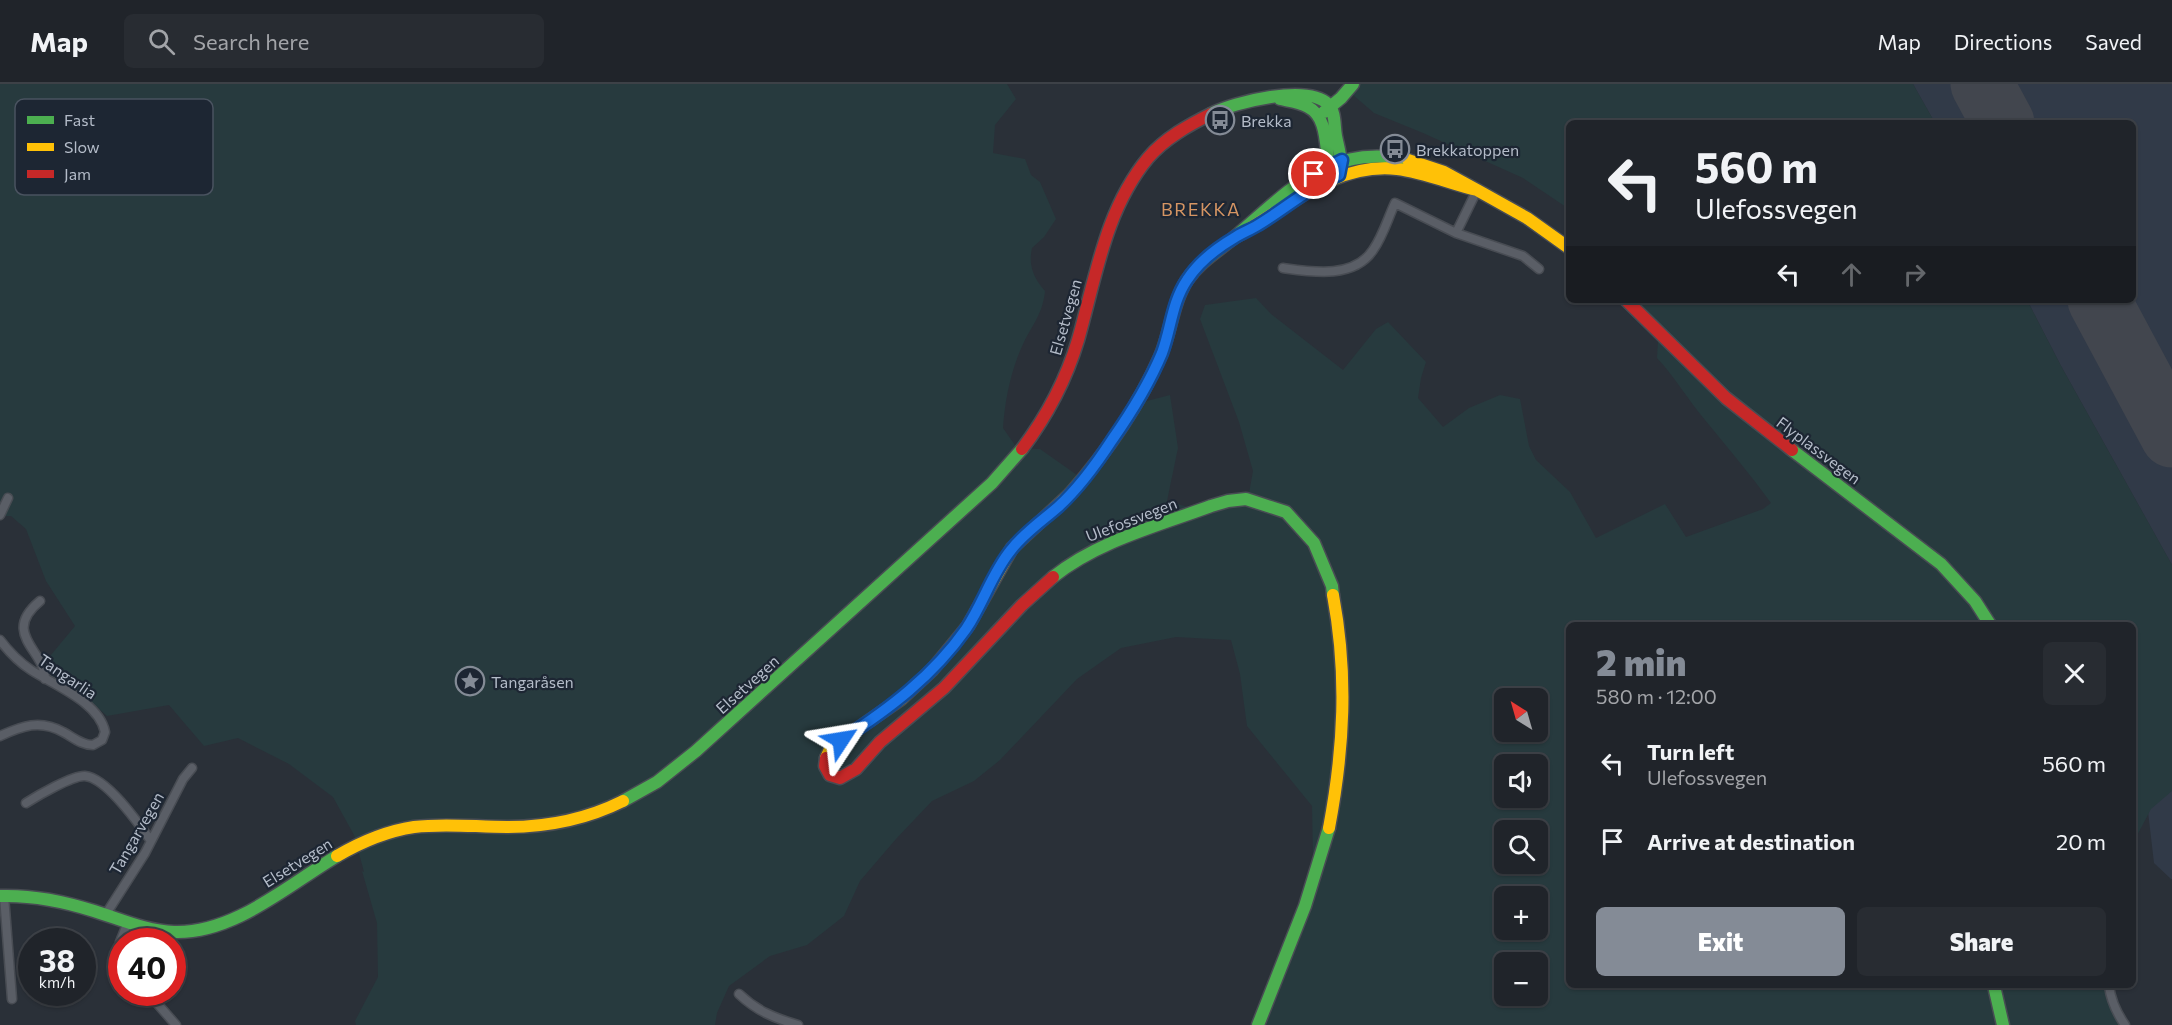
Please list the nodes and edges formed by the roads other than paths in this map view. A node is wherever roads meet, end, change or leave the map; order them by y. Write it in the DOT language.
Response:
graph roads {
  1 [pos="1353,84"];
  2 [pos="1276,98"];
  3 [pos="1331,107"];
  4 [pos="1318,116"];
  5 [pos="1342,160"];
  6 [pos="1329,165"];
  7 [pos="1339,175"];
  8 [pos="1477,190"];
  9 [pos="1456,233"];
  10 [pos="1235,237"];
  11 [pos="1566,246"];
  12 [pos="1283,268"];
  13 [pos="1539,268"];
  14 [pos="1629,303"];
  15 [pos="8,498"];
  16 [pos="0,515"];
  17 [pos="40,602"];
  18 [pos="1988,622"];
  19 [pos="0,640"];
  20 [pos="45,679"];
  21 [pos="0,736"];
  22 [pos="192,768"];
  23 [pos="26,803"];
  24 [pos="151,841"];
  25 [pos="2,896"];
  26 [pos="106,914"];
  27 [pos="128,922"];
  28 [pos="126,928"];
  29 [pos="1994,988"];
  30 [pos="2109,988"];
  31 [pos="739,994"];
  32 [pos="12,999"];
  33 [pos="159,1006"];
  34 [pos="176,1025"];
  35 [pos="798,1025"];
  36 [pos="1258,1025"];
  37 [pos="2003,1025"];
  38 [pos="2125,1025"];
  1 -- 3 [label="main road"];
  2 -- 3 [label="main road, Elsetvegen"];
  2 -- 4 [label="main road, Elsetvegen"];
  2 -- 27 [label="main road, Elsetvegen"];
  3 -- 4 [label="main road"];
  3 -- 5 [label="main road"];
  4 -- 6 [label="main road"];
  5 -- 6 [label="main road, Ulefossvegen"];
  5 -- 7 [label="main road"];
  5 -- 8 [label="main road"];
  6 -- 7 [label="main road"];
  6 -- 10 [label="main road, Ulefossvegen"];
  7 -- 8 [label="main road"];
  7 -- 10 [label="main road, Ulefossvegen"];
  8 -- 9 [label="street"];
  8 -- 11 [label="main road"];
  9 -- 12 [label="street"];
  9 -- 13 [label="street"];
  10 -- 36 [label="main road, Ulefossvegen"];
  14 -- 18 [label="main road, Flyplassvegen"];
  15 -- 16 [label="street"];
  17 -- 20 [label="street"];
  19 -- 20 [label="street, Tangarlia"];
  20 -- 21 [label="street, Tangarlia"];
  22 -- 24 [label="street, Tangarvegen"];
  23 -- 24 [label="street"];
  24 -- 26 [label="street, Tangarvegen"];
  25 -- 26 [label="main road, Elsetvegen"];
  25 -- 32 [label="street"];
  26 -- 27 [label="main road, Elsetvegen"];
  27 -- 28 [label="street"];
  29 -- 37 [label="main road"];
  30 -- 38 [label="street"];
  31 -- 35 [label="street"];
  33 -- 34 [label="street"];
}
